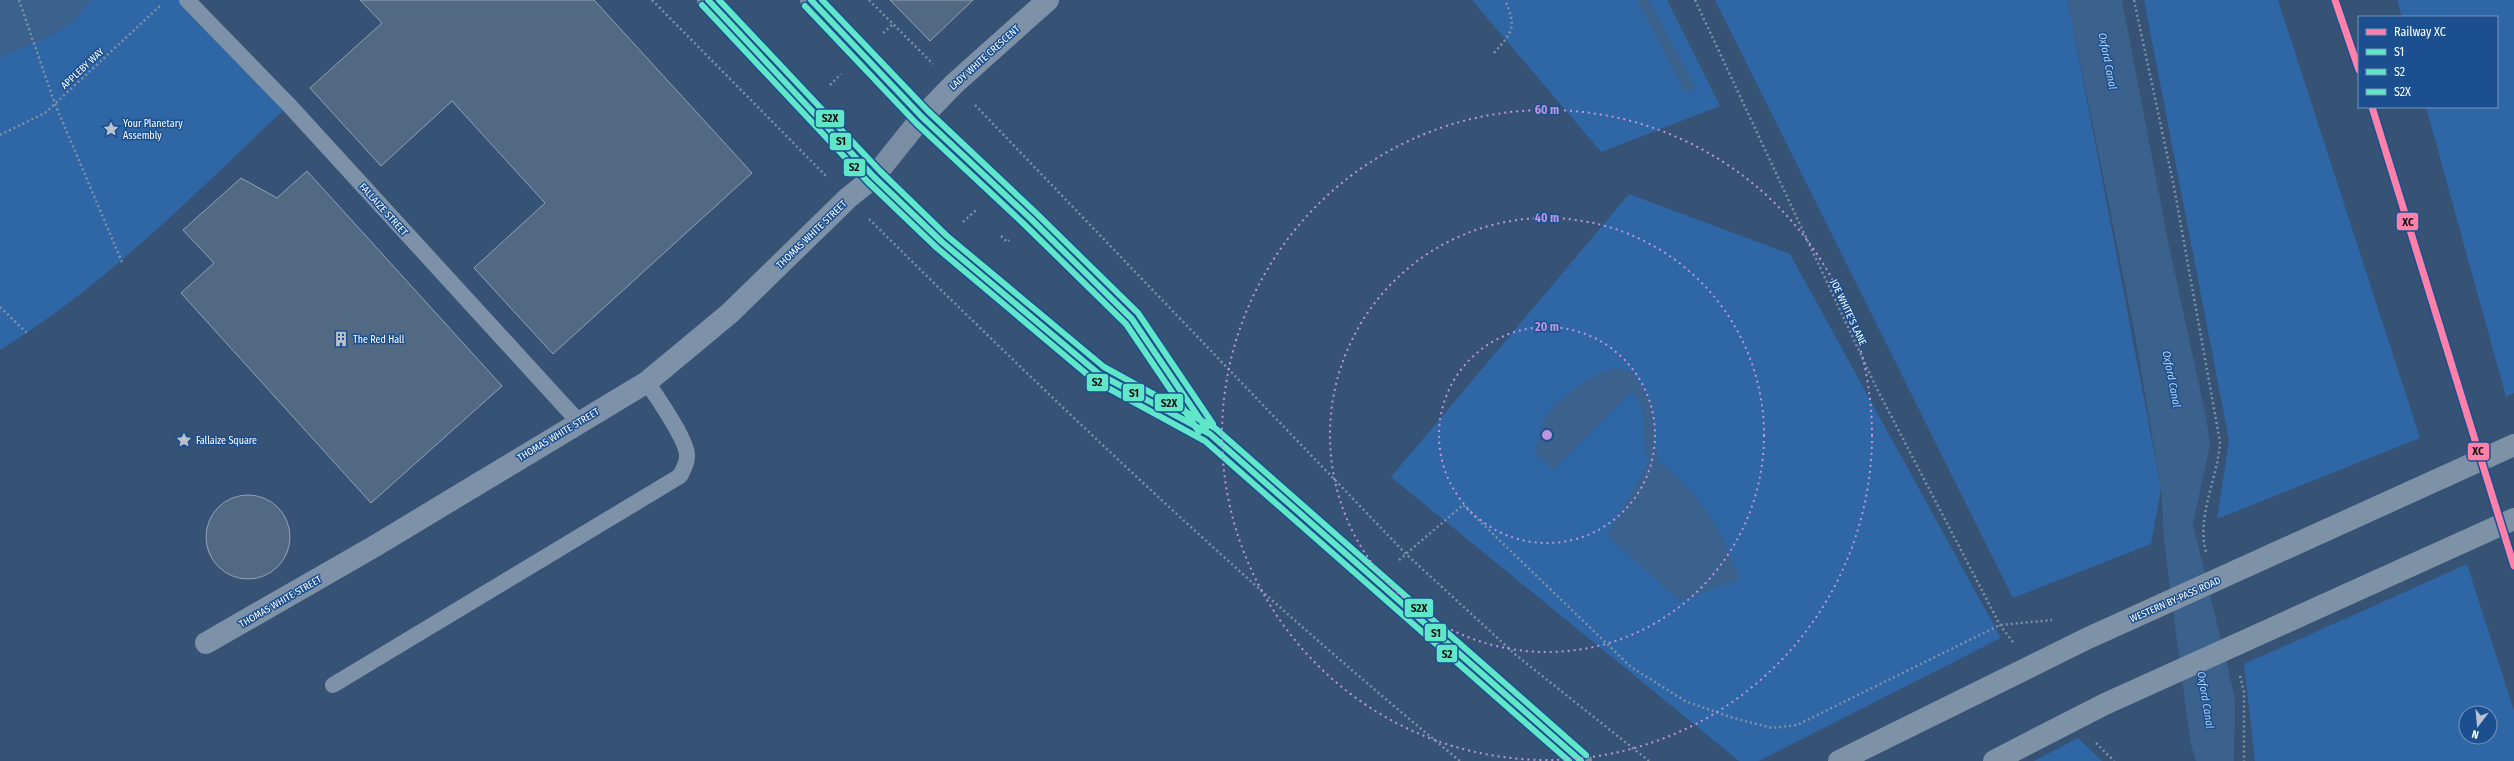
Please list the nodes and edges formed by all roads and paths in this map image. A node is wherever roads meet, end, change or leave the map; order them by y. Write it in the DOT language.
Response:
graph roads {
  1 [pos="19,0"];
  2 [pos="187,0"];
  3 [pos="652,0"];
  4 [pos="708,0"];
  5 [pos="810,0"];
  6 [pos="869,0"];
  7 [pos="1048,0"];
  8 [pos="1505,0"];
  9 [pos="1695,0"];
  10 [pos="2134,0"];
  11 [pos="161,5"];
  12 [pos="1494,53"];
  13 [pos="954,84"];
  14 [pos="55,104"];
  15 [pos="922,117"];
  16 [pos="0,135"];
  17 [pos="874,177"];
  18 [pos="848,198"];
  19 [pos="122,262"];
  20 [pos="0,307"];
  21 [pos="27,333"];
  22 [pos="647,382"];
  23 [pos="578,422"];
  24 [pos="1210,434"];
  25 [pos="2514,446"];
  26 [pos="2514,519"];
  27 [pos="2203,541"];
  28 [pos="1406,554"];
  29 [pos="1377,581"];
  30 [pos="2053,620"];
  31 [pos="2000,625"];
  32 [pos="206,643"];
  33 [pos="2240,673"];
  34 [pos="334,685"];
  35 [pos="2092,739"];
  36 [pos="1460,761"];
  37 [pos="1581,761"];
  38 [pos="1649,761"];
  39 [pos="1839,761"];
  40 [pos="1994,761"];
  41 [pos="2114,761"];
  42 [pos="2244,761"];
  1 -- 14 [label="path"];
  2 -- 23 [label="lane, FALLAIZE STREET"];
  3 -- 18 [label="path"];
  4 -- 17 [label="highway"];
  5 -- 15 [label="highway"];
  6 -- 13 [label="path"];
  7 -- 13 [label="street, LADY WHITE CRESCENT"];
  8 -- 12 [label="path"];
  9 -- 31 [label="path, JOE WHITE’S LANE"];
  10 -- 27 [label="path"];
  11 -- 14 [label="path, APPLEBY WAY"];
  13 -- 15 [label="street, LADY WHITE CRESCENT"];
  13 -- 28 [label="path"];
  14 -- 16 [label="path, APPLEBY WAY"];
  14 -- 19 [label="path"];
  15 -- 17 [label="street"];
  15 -- 24 [label="highway"];
  17 -- 18 [label="street, THOMAS WHITE STREET"];
  17 -- 24 [label="highway"];
  18 -- 22 [label="street, THOMAS WHITE STREET"];
  18 -- 36 [label="path"];
  20 -- 21 [label="path"];
  22 -- 23 [label="street, THOMAS WHITE STREET"];
  22 -- 34 [label="lane"];
  23 -- 32 [label="street, THOMAS WHITE STREET"];
  24 -- 29 [label="highway"];
  25 -- 39 [label="highway, WESTERN BY-PASS ROAD, bridge"];
  26 -- 40 [label="highway, bridge"];
  28 -- 29 [label="path"];
  28 -- 31 [label="path"];
  28 -- 38 [label="path"];
  29 -- 37 [label="highway"];
  30 -- 31 [label="path"];
  33 -- 42 [label="path"];
  35 -- 41 [label="path"];
}
